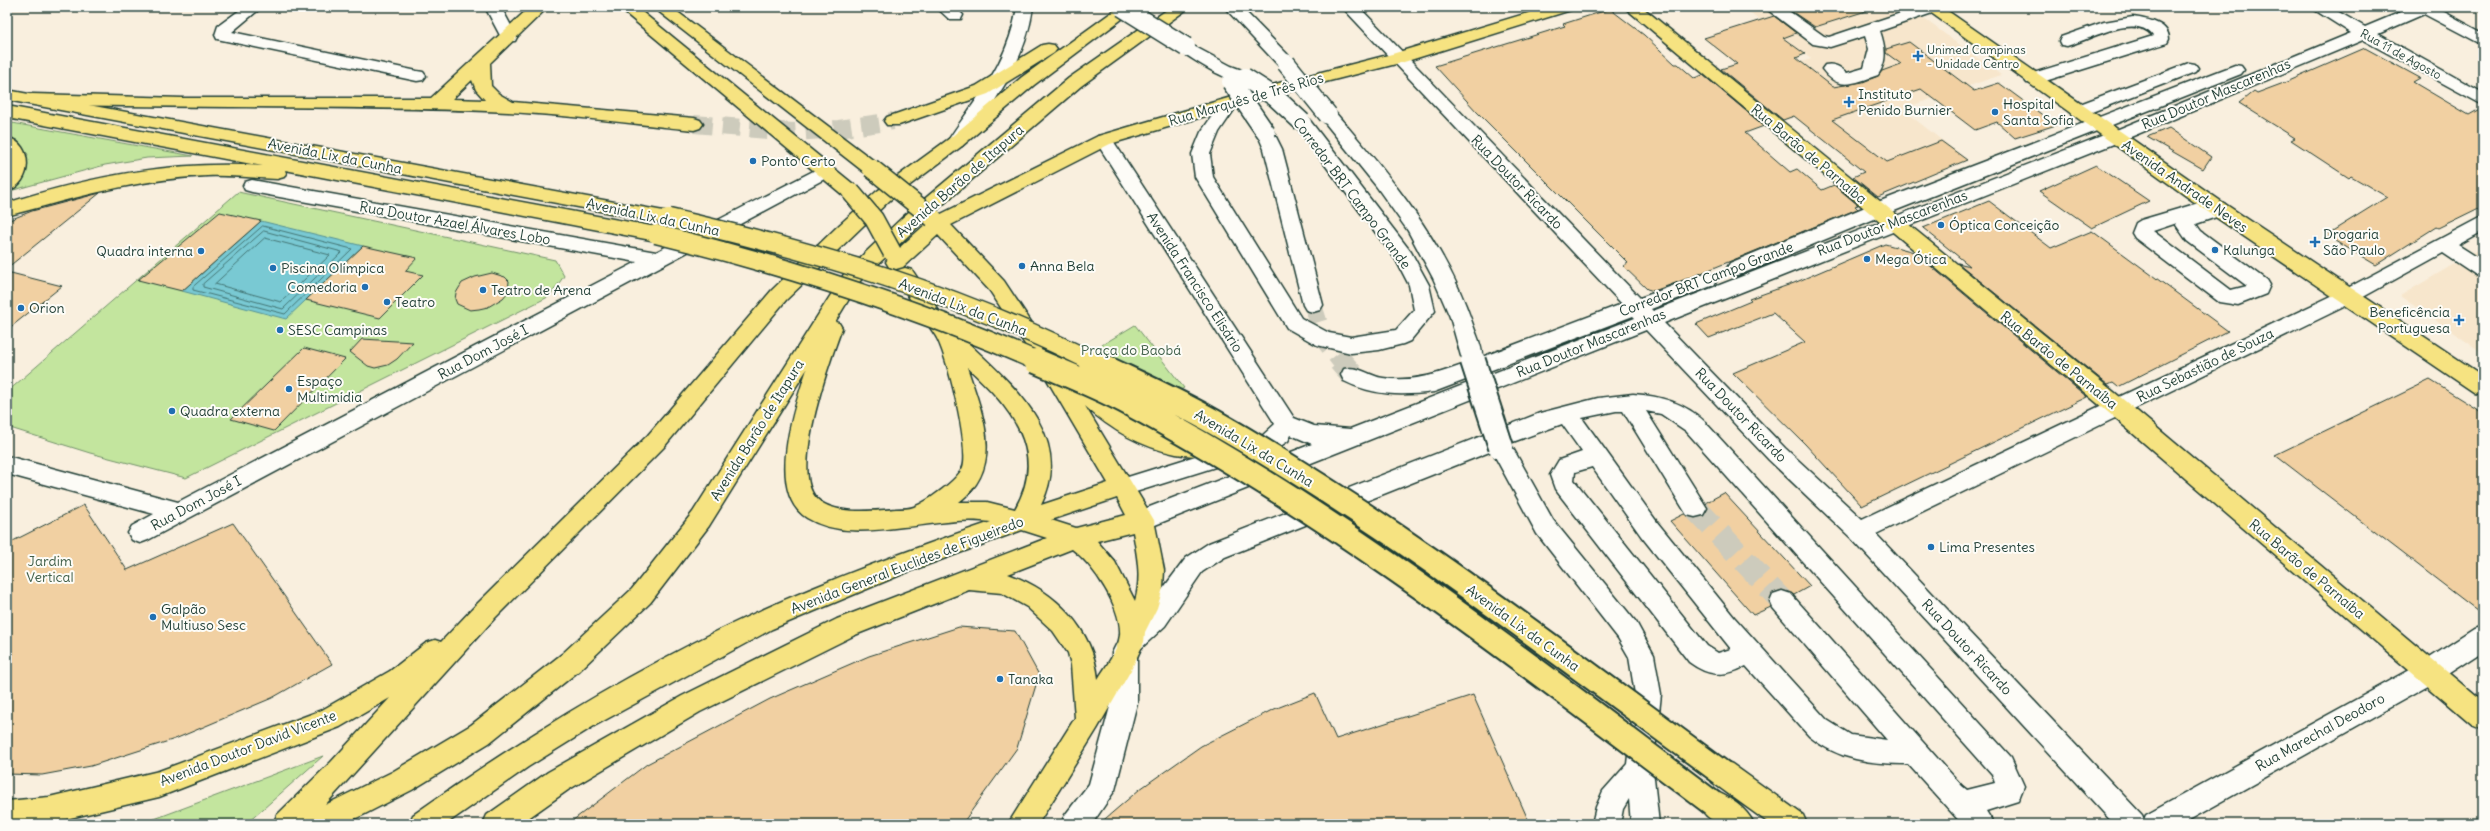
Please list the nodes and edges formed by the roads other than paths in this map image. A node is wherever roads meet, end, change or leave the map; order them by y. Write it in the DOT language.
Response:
graph roads {
  1 [pos="254,7"];
  2 [pos="493,7"];
  3 [pos="540,7"];
  4 [pos="626,7"];
  5 [pos="661,7"];
  6 [pos="1024,7"];
  7 [pos="1113,7"];
  8 [pos="1122,7"];
  9 [pos="1130,7"];
  10 [pos="1182,7"];
  11 [pos="1232,7"];
  12 [pos="1350,7"];
  13 [pos="1565,7"];
  14 [pos="1632,7"];
  15 [pos="1772,7"];
  16 [pos="2318,7"];
  17 [pos="2392,7"];
  18 [pos="1931,8"];
  19 [pos="2425,8"];
  20 [pos="2356,29"];
  21 [pos="1871,30"];
  22 [pos="509,37"];
  23 [pos="2483,40"];
  24 [pos="2067,41"];
  25 [pos="1398,58"];
  26 [pos="481,62"];
  27 [pos="2189,68"];
  28 [pos="1831,69"];
  29 [pos="417,76"];
  30 [pos="1233,76"];
  31 [pos="2033,79"];
  32 [pos="1000,80"];
  33 [pos="7,95"];
  34 [pos="29,99"];
  35 [pos="2483,100"];
  36 [pos="436,104"];
  37 [pos="1229,104"];
  38 [pos="511,107"];
  39 [pos="2078,111"];
  40 [pos="7,112"];
  41 [pos="893,121"];
  42 [pos="694,124"];
  43 [pos="2098,125"];
  44 [pos="2115,137"];
  45 [pos="1104,140"];
  46 [pos="956,142"];
  47 [pos="7,143"];
  48 [pos="825,171"];
  49 [pos="7,185"];
  50 [pos="252,186"];
  51 [pos="431,190"];
  52 [pos="2215,207"];
  53 [pos="7,210"];
  54 [pos="1885,216"];
  55 [pos="936,221"];
  56 [pos="2483,223"];
  57 [pos="663,226"];
  58 [pos="2444,245"];
  59 [pos="894,257"];
  60 [pos="659,259"];
  61 [pos="2483,270"];
  62 [pos="853,276"];
  63 [pos="2349,296"];
  64 [pos="1313,305"];
  65 [pos="1643,313"];
  66 [pos="946,334"];
  67 [pos="1043,355"];
  68 [pos="1352,375"];
  69 [pos="2483,387"];
  70 [pos="1629,403"];
  71 [pos="2117,407"];
  72 [pos="1567,414"];
  73 [pos="1286,424"];
  74 [pos="1357,436"];
  75 [pos="1252,447"];
  76 [pos="1597,456"];
  77 [pos="7,465"];
  78 [pos="1123,487"];
  79 [pos="1695,508"];
  80 [pos="180,512"];
  81 [pos="922,514"];
  82 [pos="1142,520"];
  83 [pos="1021,521"];
  84 [pos="1859,531"];
  85 [pos="140,533"];
  86 [pos="1074,538"];
  87 [pos="961,583"];
  88 [pos="1782,601"];
  89 [pos="485,612"];
  90 [pos="2483,637"];
  91 [pos="1130,642"];
  92 [pos="1749,652"];
  93 [pos="2428,672"];
  94 [pos="2483,718"];
  95 [pos="1088,721"];
  96 [pos="1913,752"];
  97 [pos="1640,770"];
  98 [pos="7,814"];
  99 [pos="1972,814"];
  100 [pos="287,824"];
  101 [pos="312,824"];
  102 [pos="423,824"];
  103 [pos="497,824"];
  104 [pos="1022,824"];
  105 [pos="1075,824"];
  106 [pos="1606,824"];
  107 [pos="1645,824"];
  108 [pos="1740,824"];
  109 [pos="1793,824"];
  110 [pos="2132,824"];
  111 [pos="2156,824"];
  1 -- 29 [label="street"];
  2 -- 22 [label="street"];
  3 -- 22 [label="main road"];
  4 -- 48 [label="main road"];
  5 -- 55 [label="main road, bridge"];
  6 -- 32 [label="street"];
  7 -- 32 [label="main road"];
  8 -- 30 [label="street, Corredor BRT Campo Grande, bridge"];
  9 -- 46 [label="main road"];
  10 -- 62 [label="main road, Avenida Barão de Itapura"];
  11 -- 97 [label="street, bridge"];
  12 -- 25 [label="street, Rua Doutor Ricardo"];
  13 -- 25 [label="main road, Rua Marquês de Três Rios"];
  14 -- 54 [label="main road, Rua Barão de Parnaíba"];
  15 -- 21 [label="street"];
  16 -- 20 [label="street, Rua 11 de Agosto"];
  17 -- 20 [label="street, Corredor BRT Campo Grande"];
  18 -- 21 [label="street"];
  18 -- 31 [label="main road, Avenida Andrade Neves"];
  19 -- 20 [label="street, Rua Doutor Mascarenhas"];
  19 -- 23 [label="street"];
  20 -- 35 [label="street, Rua 11 de Agosto"];
  20 -- 43 [label="street, Corredor BRT Campo Grande"];
  20 -- 44 [label="street, Rua Doutor Mascarenhas"];
  21 -- 28 [label="street"];
  22 -- 26 [label="main road"];
  24 -- 31 [label="street"];
  25 -- 37 [label="main road, Rua Marquês de Três Rios"];
  25 -- 65 [label="street, Rua Doutor Ricardo"];
  26 -- 36 [label="main road"];
  26 -- 38 [label="main road"];
  27 -- 39 [label="street"];
  30 -- 37 [label="street, Corredor BRT Campo Grande, bridge"];
  30 -- 64 [label="street, Corredor BRT Campo Grande, bridge"];
  31 -- 39 [label="main road, Avenida Andrade Neves"];
  32 -- 41 [label="main road"];
  32 -- 46 [label="street"];
  33 -- 34 [label="main road, Avenida Lix da Cunha"];
  34 -- 36 [label="main road"];
  34 -- 57 [label="main road, Avenida Lix da Cunha"];
  36 -- 38 [label="main road"];
  37 -- 45 [label="main road, Rua Marquês de Três Rios"];
  38 -- 42 [label="main road"];
  39 -- 43 [label="main road, Avenida Andrade Neves"];
  40 -- 51 [label="main road, Avenida Lix da Cunha"];
  43 -- 44 [label="main road, Avenida Andrade Neves"];
  43 -- 54 [label="street, Corredor BRT Campo Grande"];
  44 -- 52 [label="main road, Avenida Andrade Neves"];
  44 -- 54 [label="street, Rua Doutor Mascarenhas"];
  45 -- 55 [label="main road, Rua Marquês de Três Rios"];
  45 -- 73 [label="street, Avenida Francisco Elisário"];
  46 -- 89 [label="main road"];
  47 -- 49 [label="main road"];
  48 -- 59 [label="main road, bridge"];
  48 -- 60 [label="street, Rua Dom José I"];
  50 -- 60 [label="street, Rua Doutor Azael Álvares Lobo"];
  51 -- 53 [label="main road"];
  51 -- 57 [label="main road, Avenida Lix da Cunha"];
  52 -- 52 [label="street"];
  52 -- 63 [label="main road, Avenida Andrade Neves"];
  54 -- 65 [label="street, Corredor BRT Campo Grande"];
  54 -- 71 [label="main road, Rua Barão de Parnaíba"];
  55 -- 59 [label="main road, Rua Marquês de Três Rios"];
  55 -- 67 [label="main road"];
  56 -- 58 [label="street, Rua Sebastião de Souza"];
  57 -- 108 [label="main road, Avenida Lix da Cunha, bridge"];
  57 -- 109 [label="main road, Avenida Lix da Cunha, bridge"];
  58 -- 61 [label="street"];
  58 -- 63 [label="street, Rua Sebastião de Souza"];
  59 -- 66 [label="main road"];
  60 -- 80 [label="street, Rua Dom José I"];
  62 -- 81 [label="main road"];
  62 -- 101 [label="main road, Avenida Barão de Itapura"];
  63 -- 69 [label="main road, Avenida Andrade Neves"];
  63 -- 71 [label="street, Rua Sebastião de Souza"];
  65 -- 68 [label="street, Corredor BRT Campo Grande"];
  65 -- 74 [label="street, Rua Doutor Mascarenhas"];
  65 -- 84 [label="street, Rua Doutor Ricardo"];
  66 -- 81 [label="main road"];
  66 -- 83 [label="main road"];
  67 -- 75 [label="main road"];
  67 -- 78 [label="main road"];
  70 -- 72 [label="street"];
  70 -- 79 [label="street"];
  70 -- 99 [label="street"];
  71 -- 84 [label="street, Rua Sebastião de Souza"];
  71 -- 93 [label="main road, Rua Barão de Parnaíba"];
  72 -- 76 [label="street"];
  72 -- 91 [label="street"];
  73 -- 74 [label="street"];
  73 -- 75 [label="street, Avenida General Euclides de Figueiredo"];
  74 -- 82 [label="street, Rua Doutor Mascarenhas"];
  75 -- 78 [label="street, Avenida General Euclides de Figueiredo"];
  76 -- 92 [label="street"];
  76 -- 92 [label="street"];
  77 -- 80 [label="street"];
  78 -- 82 [label="main road"];
  78 -- 83 [label="main road, Avenida General Euclides de Figueiredo"];
  80 -- 85 [label="street, Rua Dom José I"];
  81 -- 83 [label="main road"];
  82 -- 86 [label="main road"];
  82 -- 91 [label="main road"];
  83 -- 86 [label="main road"];
  83 -- 102 [label="main road, Avenida General Euclides de Figueiredo"];
  84 -- 110 [label="street, Rua Doutor Ricardo"];
  86 -- 87 [label="main road"];
  86 -- 91 [label="main road"];
  87 -- 95 [label="main road"];
  87 -- 103 [label="main road"];
  88 -- 96 [label="street"];
  89 -- 98 [label="main road, Avenida Doutor David Vicente"];
  89 -- 100 [label="main road"];
  90 -- 93 [label="street, Rua Marechal Deodoro"];
  91 -- 95 [label="main road"];
  91 -- 105 [label="street"];
  92 -- 96 [label="street"];
  93 -- 94 [label="main road, Rua Barão de Parnaíba"];
  93 -- 111 [label="street, Rua Marechal Deodoro"];
  95 -- 104 [label="main road"];
  96 -- 99 [label="street"];
  97 -- 106 [label="street"];
  97 -- 107 [label="street"];
}
